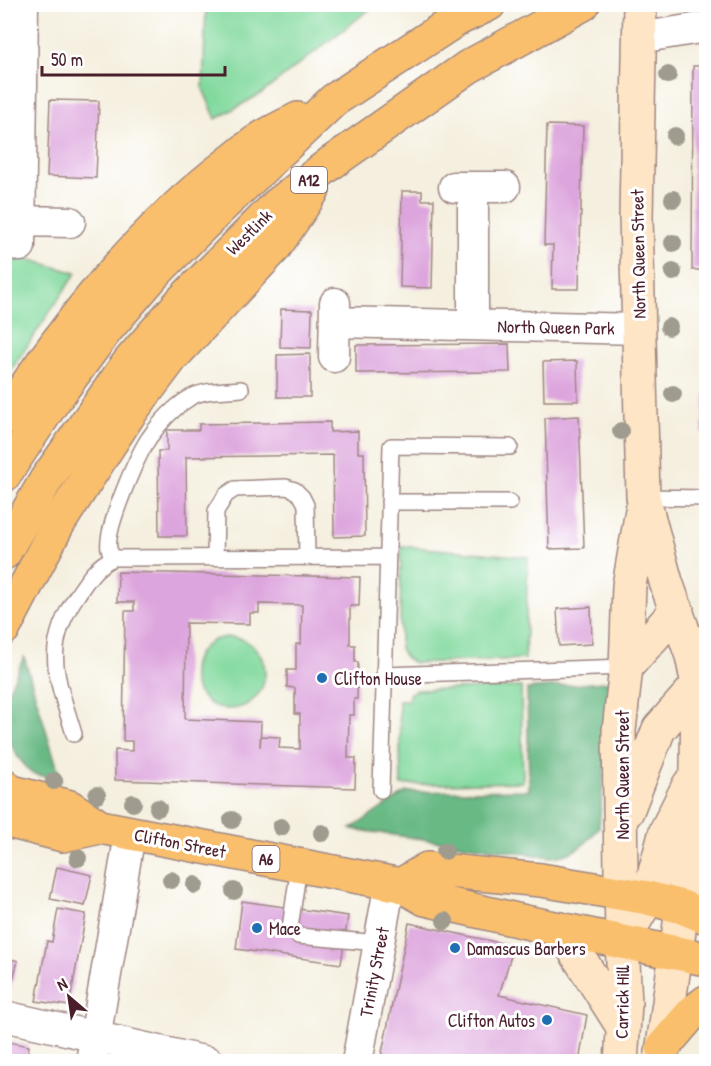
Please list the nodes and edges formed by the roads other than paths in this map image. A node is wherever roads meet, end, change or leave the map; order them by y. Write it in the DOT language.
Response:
graph roads {
  1 [pos="22,4"];
  2 [pos="489,4"];
  3 [pos="583,4"];
  4 [pos="640,4"];
  5 [pos="706,27"];
  6 [pos="639,38"];
  7 [pos="334,100"];
  8 [pos="331,163"];
  9 [pos="505,187"];
  10 [pos="70,222"];
  11 [pos="15,232"];
  12 [pos="472,325"];
  13 [pos="639,328"];
  14 [pos="334,357"];
  15 [pos="241,389"];
  16 [pos="4,419"];
  17 [pos="510,447"];
  18 [pos="4,475"];
  19 [pos="706,498"];
  20 [pos="643,500"];
  21 [pos="389,502"];
  22 [pos="510,502"];
  23 [pos="4,553"];
  24 [pos="215,557"];
  25 [pos="307,557"];
  26 [pos="387,557"];
  27 [pos="113,558"];
  28 [pos="672,596"];
  29 [pos="628,621"];
  30 [pos="4,628"];
  31 [pos="706,631"];
  32 [pos="626,667"];
  33 [pos="384,675"];
  34 [pos="702,683"];
  35 [pos="74,734"];
  36 [pos="702,764"];
  37 [pos="381,790"];
  38 [pos="5,796"];
  39 [pos="622,824"];
  40 [pos="116,830"];
  41 [pos="299,866"];
  42 [pos="396,884"];
  43 [pos="635,896"];
  44 [pos="694,912"];
  45 [pos="561,929"];
  46 [pos="622,942"];
  47 [pos="379,943"];
  48 [pos="675,951"];
  49 [pos="706,959"];
  50 [pos="706,1002"];
  51 [pos="4,1016"];
  52 [pos="623,1027"];
  53 [pos="94,1049"];
  54 [pos="662,1054"];
  55 [pos="208,1062"];
  56 [pos="357,1062"];
  57 [pos="621,1062"];
  1 -- 11 [label="street"];
  2 -- 7 [label="main road, Westlink / A12"];
  3 -- 8 [label="main road, Westlink / A12"];
  4 -- 6 [label="main road, North Queen Street"];
  5 -- 6 [label="street"];
  6 -- 13 [label="main road, North Queen Street"];
  7 -- 16 [label="main road"];
  7 -- 18 [label="main road, Westlink / A12"];
  8 -- 23 [label="main road, Westlink / A12"];
  8 -- 30 [label="main road"];
  9 -- 12 [label="street, North Queen Park"];
  10 -- 11 [label="street"];
  12 -- 13 [label="street, North Queen Park"];
  12 -- 14 [label="street, North Queen Park"];
  13 -- 20 [label="main road, North Queen Street"];
  15 -- 27 [label="lane"];
  17 -- 21 [label="lane"];
  19 -- 20 [label="lane"];
  20 -- 28 [label="main road, North Queen Street"];
  20 -- 29 [label="main road, North Queen Street"];
  21 -- 22 [label="lane"];
  21 -- 26 [label="lane"];
  24 -- 25 [label="lane"];
  24 -- 25 [label="lane"];
  24 -- 27 [label="lane"];
  25 -- 26 [label="lane"];
  26 -- 33 [label="lane"];
  27 -- 35 [label="lane"];
  28 -- 29 [label="main road"];
  28 -- 31 [label="main road"];
  28 -- 32 [label="main road"];
  28 -- 34 [label="main road, North Queen Street"];
  29 -- 32 [label="main road, North Queen Street"];
  32 -- 33 [label="lane"];
  32 -- 39 [label="main road, North Queen Street"];
  33 -- 37 [label="lane"];
  34 -- 36 [label="main road, North Queen Street"];
  34 -- 39 [label="main road"];
  36 -- 43 [label="main road"];
  36 -- 44 [label="main road, North Queen Street"];
  38 -- 40 [label="main road, Clifton Street / A6"];
  39 -- 43 [label="main road, North Queen Street"];
  40 -- 41 [label="main road, Clifton Street / A6"];
  40 -- 53 [label="street"];
  41 -- 42 [label="main road, Clifton Street / A6"];
  41 -- 47 [label="lane"];
  42 -- 43 [label="main road"];
  42 -- 45 [label="main road, Clifton Street / A6"];
  42 -- 47 [label="street, Trinity Street"];
  43 -- 44 [label="main road"];
  43 -- 46 [label="main road"];
  44 -- 48 [label="main road, North Queen Street"];
  45 -- 46 [label="main road, Clifton Street / A6"];
  45 -- 52 [label="main road"];
  46 -- 48 [label="main road, A6"];
  46 -- 52 [label="main road, Carrick Hill"];
  47 -- 56 [label="street, Trinity Street"];
  48 -- 49 [label="main road, A6"];
  48 -- 54 [label="main road"];
  50 -- 54 [label="main road"];
  51 -- 53 [label="street"];
  52 -- 57 [label="main road, Carrick Hill"];
  53 -- 55 [label="street"];
}
